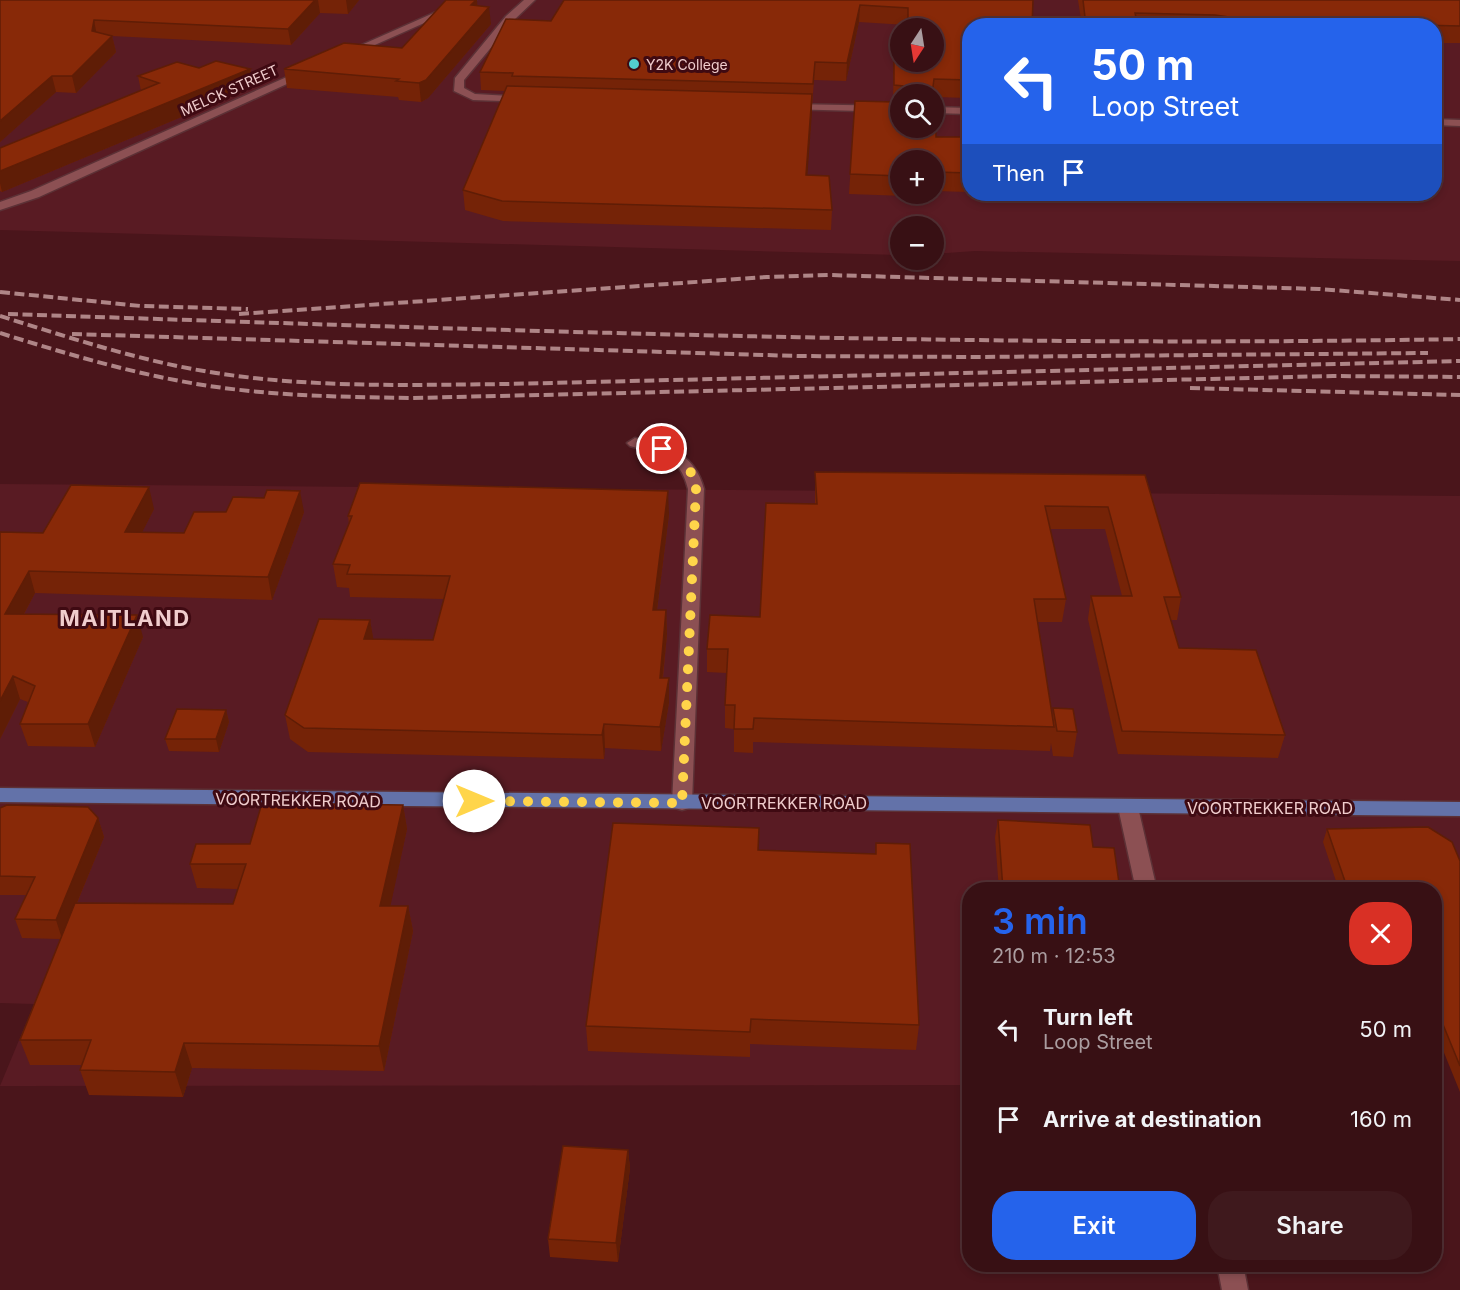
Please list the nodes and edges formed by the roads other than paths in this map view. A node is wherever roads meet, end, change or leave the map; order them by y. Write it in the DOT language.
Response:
graph roads {
  1 [pos="471,0"];
  2 [pos="530,0"];
  3 [pos="337,58"];
  4 [pos="321,65"];
  5 [pos="544,101"];
  6 [pos="778,106"];
  7 [pos="890,109"];
  8 [pos="944,110"];
  9 [pos="962,111"];
  10 [pos="1442,122"];
  11 [pos="1460,123"];
  12 [pos="0,206"];
  13 [pos="635,443"];
  14 [pos="0,795"];
  15 [pos="682,803"];
  16 [pos="1128,807"];
  17 [pos="1459,811"];
  18 [pos="1145,882"];
  19 [pos="1232,1272"];
  20 [pos="1235,1290"];
  1 -- 3 [label="street"];
  2 -- 5 [label="street"];
  4 -- 12 [label="street, MELCK STREET"];
  6 -- 7 [label="street"];
  8 -- 9 [label="street"];
  10 -- 11 [label="street"];
  13 -- 15 [label="street"];
  14 -- 15 [label="main road, VOORTREKKER ROAD"];
  15 -- 16 [label="main road, VOORTREKKER ROAD"];
  16 -- 17 [label="main road, VOORTREKKER ROAD"];
  16 -- 18 [label="street"];
  19 -- 20 [label="street"];
}
